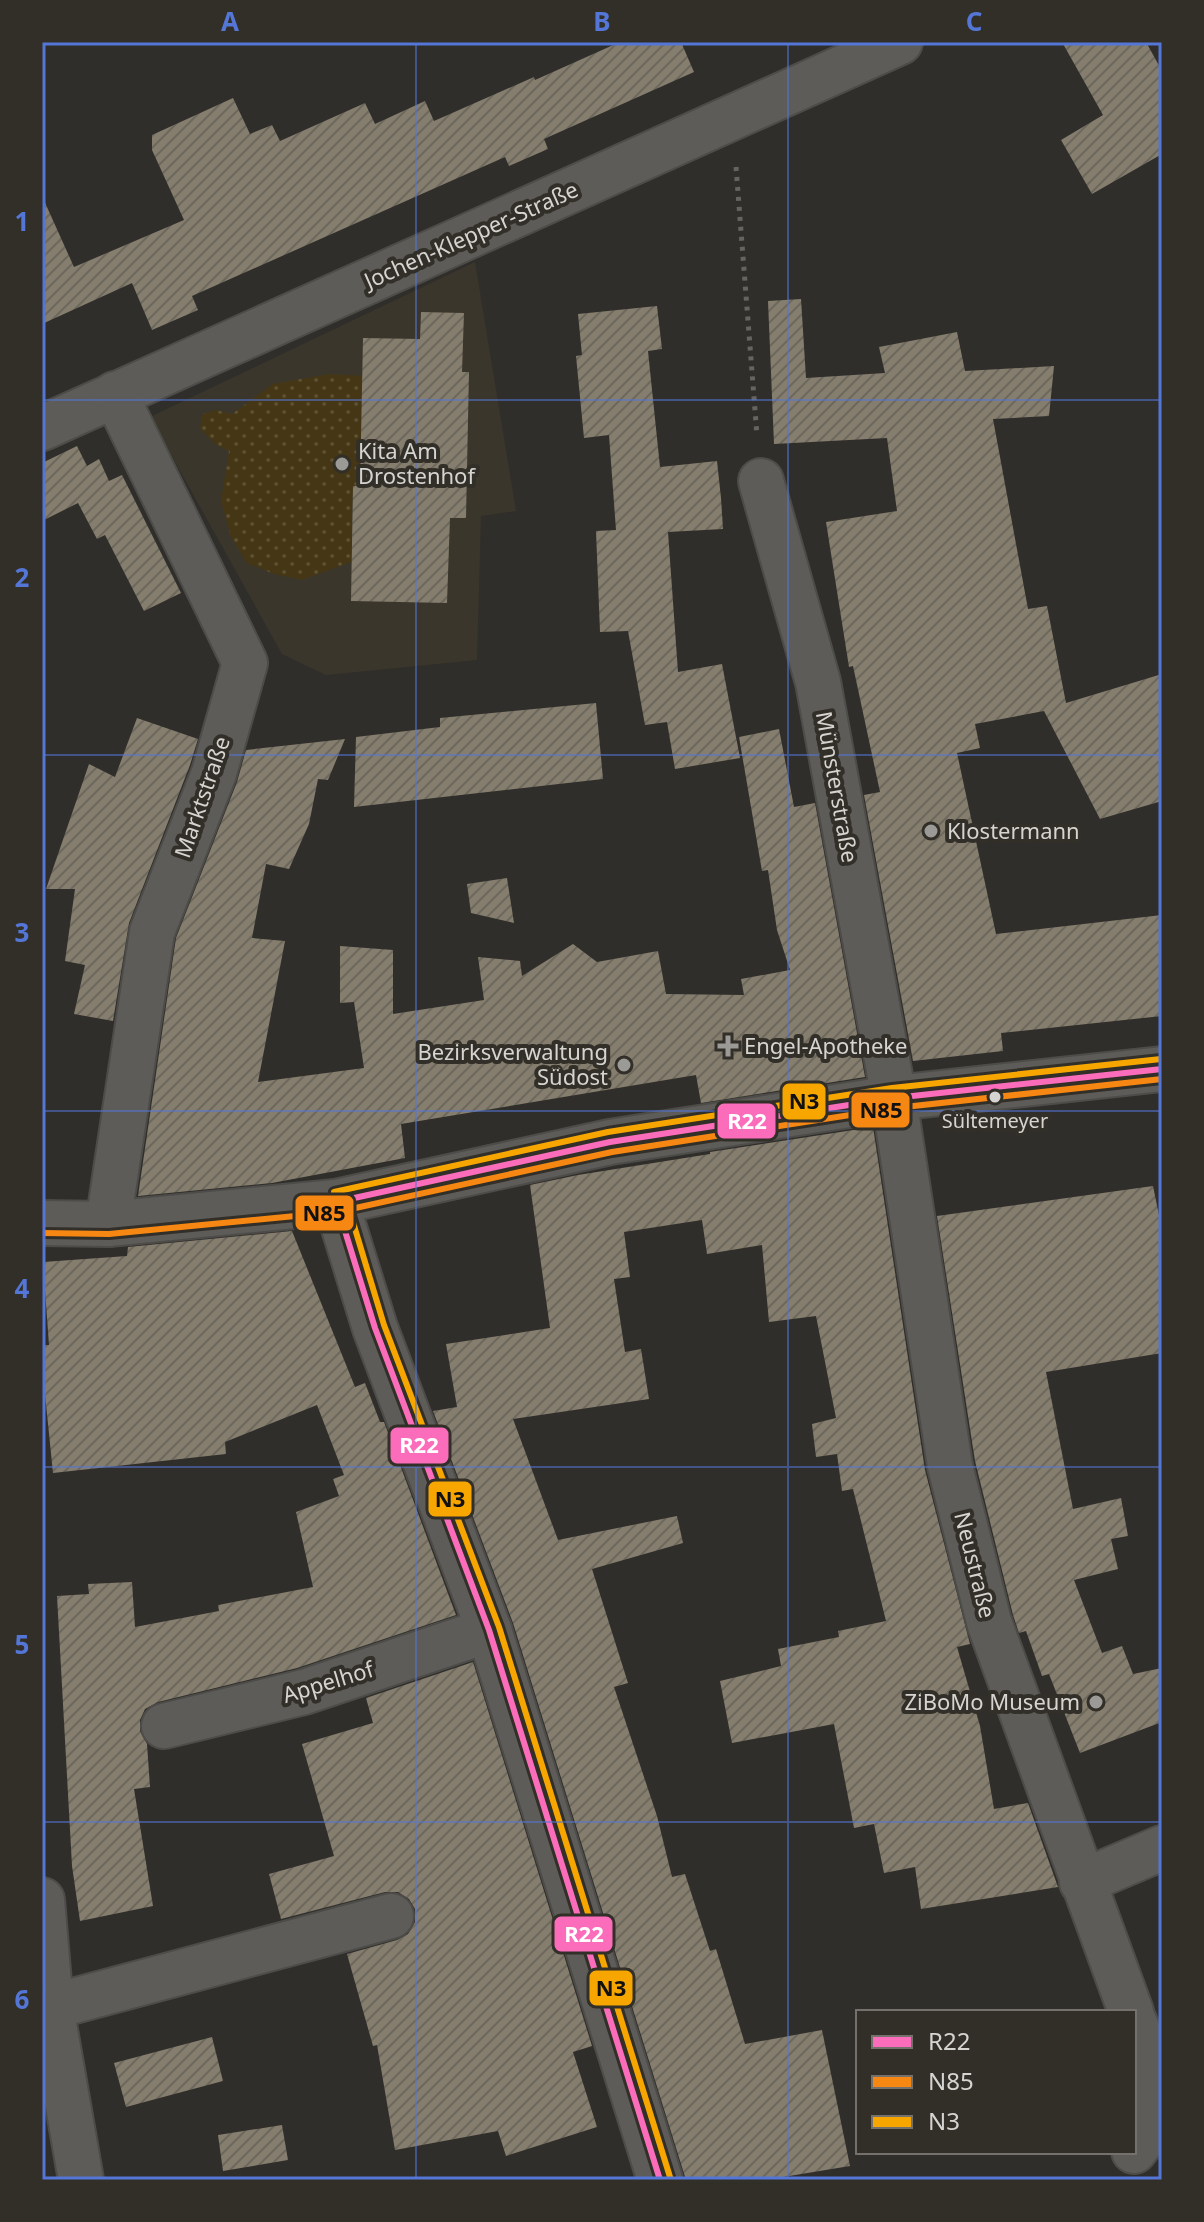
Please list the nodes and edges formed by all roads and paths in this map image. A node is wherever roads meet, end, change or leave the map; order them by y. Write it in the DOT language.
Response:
graph roads {
  1 [pos="900,42"];
  2 [pos="725,121"];
  3 [pos="115,394"];
  4 [pos="42,428"];
  5 [pos="761,481"];
  6 [pos="1162,1069"];
  7 [pos="894,1098"];
  8 [pos="336,1202"];
  9 [pos="42,1223"];
  10 [pos="108,1224"];
  11 [pos="489,1630"];
  12 [pos="164,1726"];
  13 [pos="1162,1848"];
  14 [pos="1082,1882"];
  15 [pos="42,1900"];
  16 [pos="391,1916"];
  17 [pos="51,2007"];
  18 [pos="1130,2010"];
  19 [pos="1136,2026"];
  20 [pos="1136,2149"];
  21 [pos="1132,2154"];
  22 [pos="81,2180"];
  23 [pos="660,2180"];
  24 [pos="1113,2180"];
  1 -- 2 [label="street, Jochen-Klepper-Straße"];
  2 -- 3 [label="street, Jochen-Klepper-Straße"];
  2 -- 5 [label="path"];
  3 -- 4 [label="street, Jochen-Klepper-Straße"];
  3 -- 10 [label="street, Marktstraße"];
  5 -- 7 [label="street, Münsterstraße"];
  6 -- 7 [label="street"];
  7 -- 8 [label="street"];
  7 -- 14 [label="street, Neustraße"];
  8 -- 10 [label="street"];
  8 -- 11 [label="street"];
  9 -- 10 [label="street"];
  11 -- 12 [label="street, Appelhof"];
  11 -- 23 [label="street"];
  13 -- 14 [label="street"];
  14 -- 18 [label="street, Neustraße"];
  15 -- 17 [label="street"];
  16 -- 17 [label="street"];
  17 -- 22 [label="street"];
  19 -- 20 [label="street"];
  21 -- 24 [label="street"];
}
